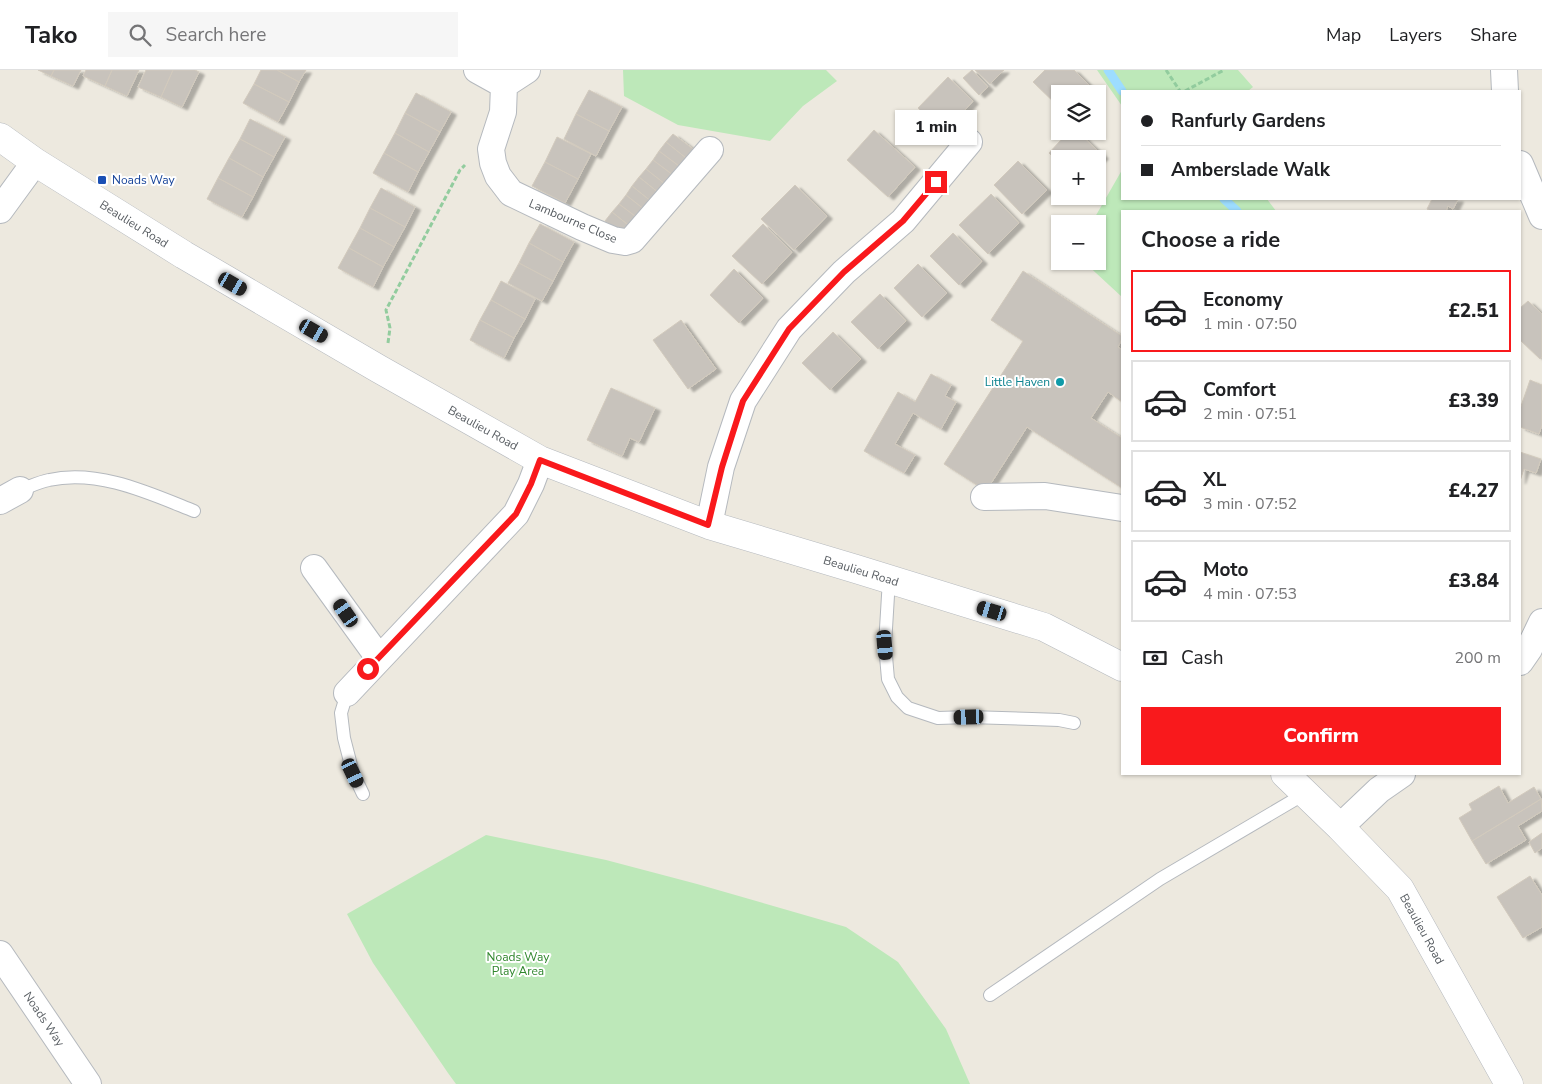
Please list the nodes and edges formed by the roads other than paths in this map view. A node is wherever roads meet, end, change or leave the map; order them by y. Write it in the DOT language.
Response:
graph roads {
  1 [pos="477,70"];
  2 [pos="527,70"];
  3 [pos="1504,70"];
  4 [pos="504,85"];
  5 [pos="1505,90"];
  6 [pos="0,137"];
  7 [pos="969,142"];
  8 [pos="710,150"];
  9 [pos="35,162"];
  10 [pos="1521,166"];
  11 [pos="0,210"];
  12 [pos="1542,216"];
  13 [pos="540,460"];
  14 [pos="10,496"];
  15 [pos="984,496"];
  16 [pos="1121,508"];
  17 [pos="194,511"];
  18 [pos="708,525"];
  19 [pos="314,568"];
  20 [pos="889,579"];
  21 [pos="1542,622"];
  22 [pos="379,658"];
  23 [pos="1521,661"];
  24 [pos="1121,666"];
  25 [pos="347,693"];
  26 [pos="1074,723"];
  27 [pos="1286,775"];
  28 [pos="1389,778"];
  29 [pos="1306,793"];
  30 [pos="363,794"];
  31 [pos="1340,826"];
  32 [pos="0,954"];
  33 [pos="990,995"];
  34 [pos="88,1084"];
  35 [pos="1509,1084"];
  1 -- 4 [label="street"];
  2 -- 4 [label="street"];
  3 -- 5 [label="street"];
  4 -- 8 [label="street, Lambourne Close"];
  6 -- 9 [label="street, Beaulieu Road"];
  7 -- 18 [label="street"];
  9 -- 11 [label="street"];
  9 -- 13 [label="street, Beaulieu Road"];
  10 -- 12 [label="street"];
  13 -- 18 [label="street, Beaulieu Road"];
  13 -- 22 [label="street"];
  14 -- 17 [label="lane"];
  15 -- 16 [label="street"];
  18 -- 20 [label="street, Beaulieu Road"];
  19 -- 22 [label="street"];
  20 -- 24 [label="street, Beaulieu Road"];
  20 -- 26 [label="lane"];
  21 -- 23 [label="street"];
  22 -- 25 [label="street"];
  25 -- 30 [label="lane"];
  27 -- 29 [label="street, Beaulieu Road"];
  28 -- 31 [label="street"];
  29 -- 31 [label="street, Beaulieu Road"];
  29 -- 33 [label="lane"];
  31 -- 35 [label="street, Beaulieu Road"];
  32 -- 34 [label="street, Noads Way"];
}
